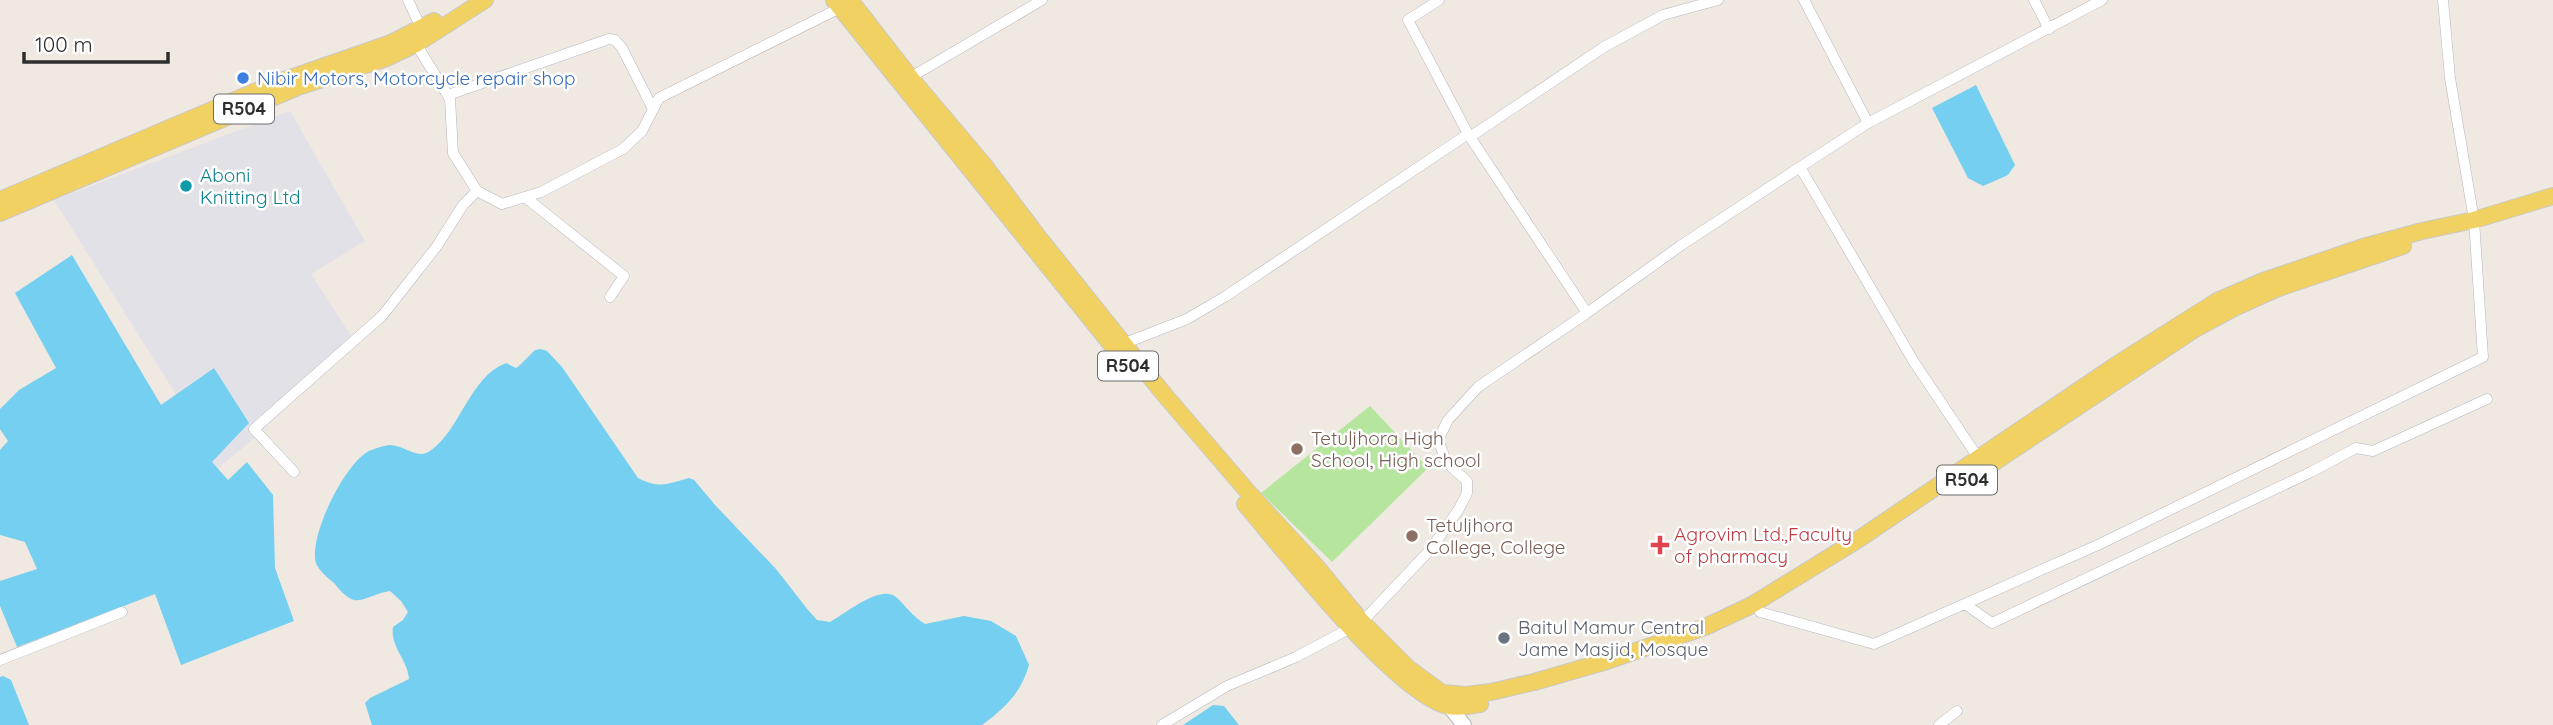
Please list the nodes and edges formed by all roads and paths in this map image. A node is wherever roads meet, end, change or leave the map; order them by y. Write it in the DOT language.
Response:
graph roads {
  1 [pos="408,0"];
  2 [pos="466,0"];
  3 [pos="485,0"];
  4 [pos="1042,0"];
  5 [pos="1439,0"];
  6 [pos="1718,0"];
  7 [pos="1804,0"];
  8 [pos="2034,0"];
  9 [pos="2102,0"];
  10 [pos="2443,0"];
  11 [pos="841,3"];
  12 [pos="2049,29"];
  13 [pos="419,36"];
  14 [pos="905,81"];
  15 [pos="276,90"];
  16 [pos="448,95"];
  17 [pos="653,109"];
  18 [pos="1868,123"];
  19 [pos="1469,135"];
  20 [pos="1800,167"];
  21 [pos="478,191"];
  22 [pos="2553,196"];
  23 [pos="525,197"];
  24 [pos="0,200"];
  25 [pos="0,213"];
  26 [pos="2474,220"];
  27 [pos="610,297"];
  28 [pos="1587,313"];
  29 [pos="1119,346"];
  30 [pos="2487,399"];
  31 [pos="1979,459"];
  32 [pos="295,472"];
  33 [pos="1965,604"];
  34 [pos="121,612"];
  35 [pos="1760,612"];
  36 [pos="1358,625"];
  37 [pos="0,660"];
  38 [pos="1445,699"];
  39 [pos="1957,711"];
  40 [pos="1162,725"];
  41 [pos="1464,725"];
  42 [pos="1938,725"];
  1 -- 13 [label="street"];
  2 -- 13 [label="main road, R504"];
  3 -- 13 [label="main road, R504"];
  4 -- 14 [label="street"];
  5 -- 19 [label="street"];
  6 -- 19 [label="street"];
  7 -- 18 [label="street"];
  8 -- 12 [label="street"];
  9 -- 12 [label="street"];
  10 -- 26 [label="street"];
  11 -- 14 [label="main road, R504"];
  11 -- 17 [label="street"];
  12 -- 18 [label="street"];
  13 -- 15 [label="main road, R504"];
  13 -- 16 [label="street"];
  14 -- 29 [label="main road, R504"];
  15 -- 24 [label="main road, R504"];
  15 -- 25 [label="main road, R504"];
  16 -- 17 [label="street"];
  16 -- 21 [label="street"];
  17 -- 23 [label="street"];
  18 -- 20 [label="street"];
  19 -- 28 [label="street"];
  19 -- 29 [label="street"];
  20 -- 28 [label="street"];
  20 -- 31 [label="street"];
  21 -- 23 [label="street"];
  21 -- 32 [label="street"];
  22 -- 26 [label="main road, R504"];
  23 -- 27 [label="street"];
  26 -- 31 [label="main road, R504"];
  26 -- 33 [label="street"];
  26 -- 35 [label="main road, R504"];
  28 -- 36 [label="street"];
  29 -- 36 [label="main road, R504"];
  30 -- 33 [label="street"];
  31 -- 38 [label="main road, R504"];
  33 -- 35 [label="street"];
  34 -- 37 [label="street"];
  35 -- 38 [label="main road, R504"];
  36 -- 38 [label="main road, R504"];
  36 -- 40 [label="street"];
  38 -- 41 [label="street"];
  39 -- 42 [label="street"];
}
